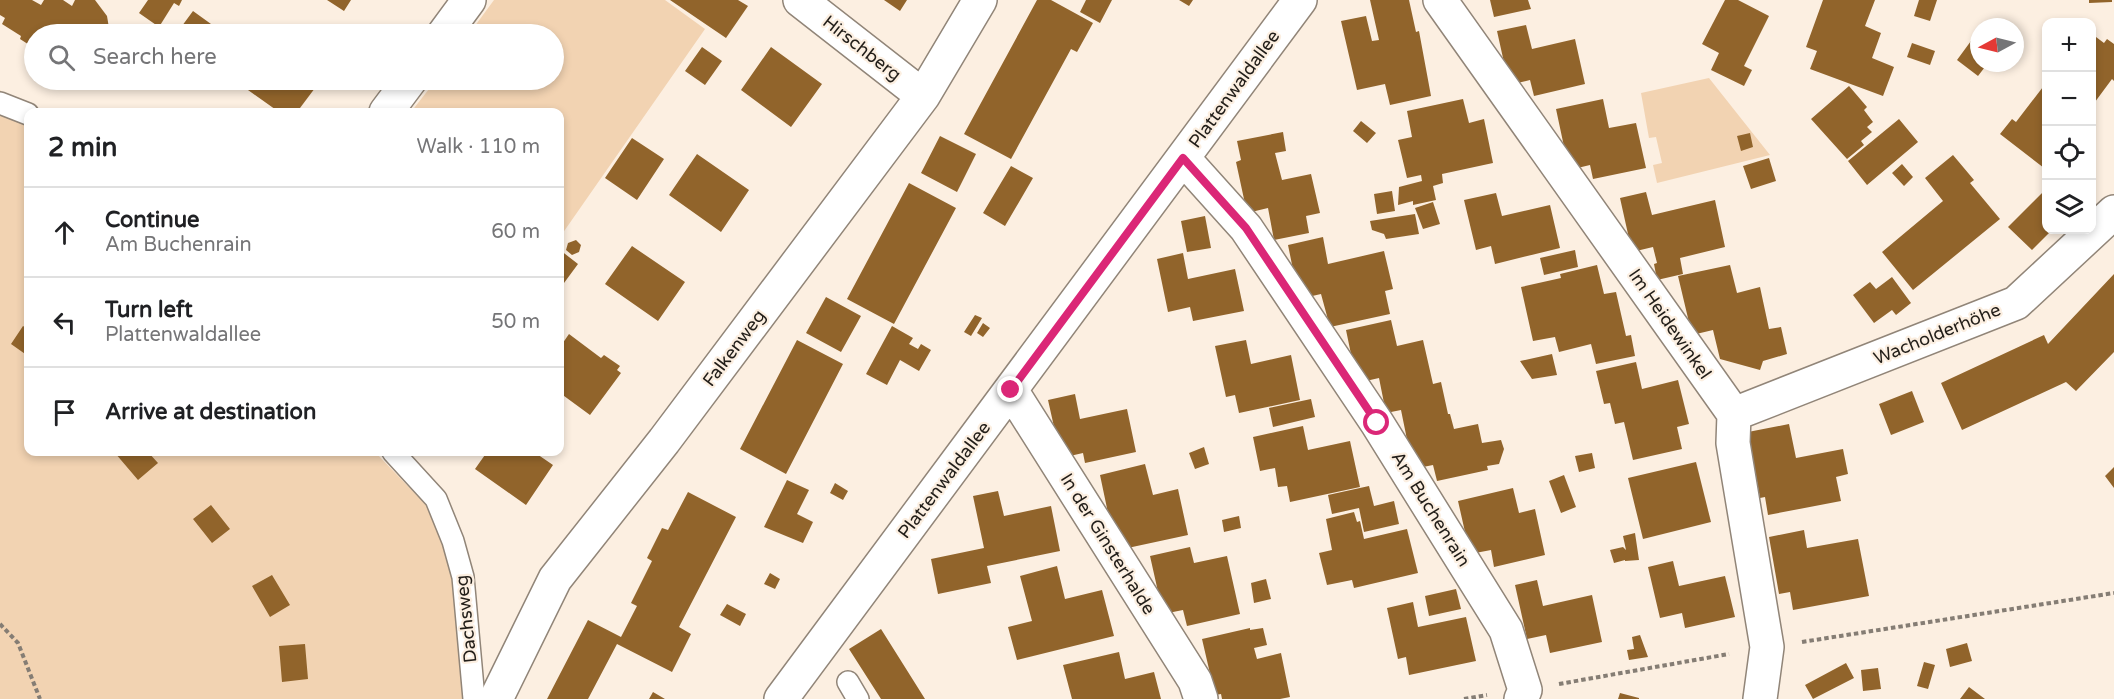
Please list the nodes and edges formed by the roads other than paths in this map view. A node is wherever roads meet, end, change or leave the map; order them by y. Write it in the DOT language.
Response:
graph roads {
  1 [pos="469,0"];
  2 [pos="800,0"];
  3 [pos="980,0"];
  4 [pos="1300,0"];
  5 [pos="1440,0"];
  6 [pos="451,24"];
  7 [pos="402,90"];
  8 [pos="923,96"];
  9 [pos="0,102"];
  10 [pos="389,108"];
  11 [pos="24,112"];
  12 [pos="1183,158"];
  13 [pos="2114,212"];
  14 [pos="1011,390"];
  15 [pos="1734,414"];
  16 [pos="397,456"];
  17 [pos="474,699"];
  18 [pos="496,699"];
  19 [pos="781,699"];
  20 [pos="1201,699"];
  21 [pos="1521,699"];
  22 [pos="1760,699"];
  1 -- 6 [label="street"];
  2 -- 8 [label="street, Hirschberg"];
  3 -- 8 [label="street, Falkenweg"];
  4 -- 12 [label="street, Plattenwaldallee"];
  5 -- 15 [label="street, Im Heidewinkel"];
  7 -- 10 [label="street"];
  8 -- 18 [label="street, Falkenweg"];
  9 -- 11 [label="lane"];
  12 -- 14 [label="street, Plattenwaldallee"];
  12 -- 21 [label="street, Am Buchenrain"];
  13 -- 15 [label="street, Wacholderhöhe"];
  14 -- 19 [label="street, Plattenwaldallee"];
  14 -- 20 [label="street, In der Ginsterhalde"];
  15 -- 22 [label="street"];
  16 -- 17 [label="lane, Dachsweg"];
}
